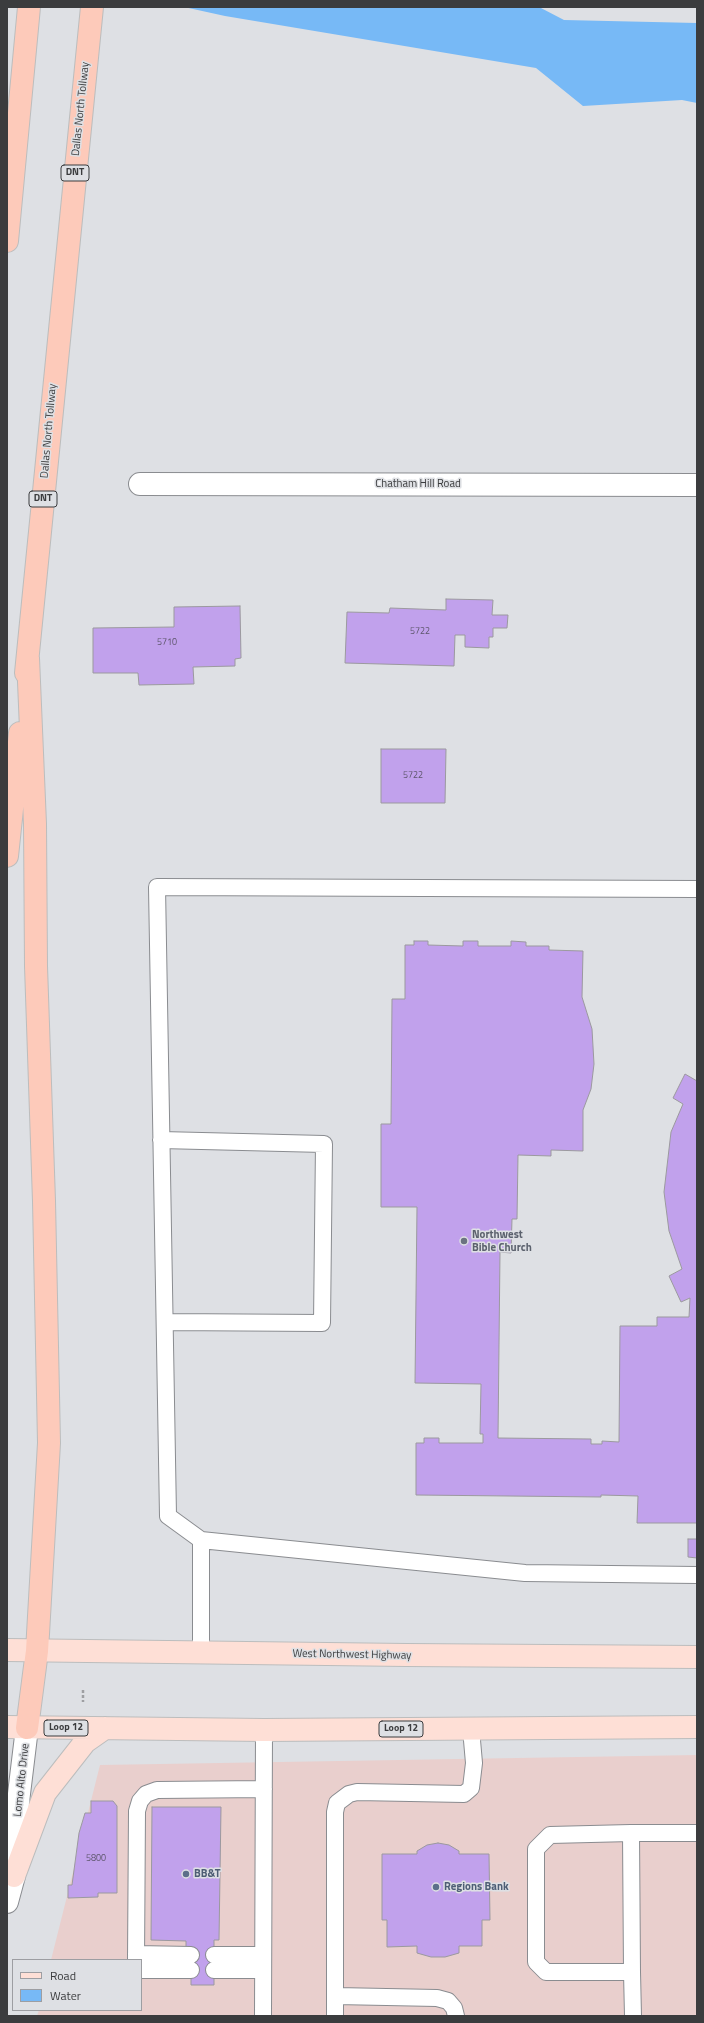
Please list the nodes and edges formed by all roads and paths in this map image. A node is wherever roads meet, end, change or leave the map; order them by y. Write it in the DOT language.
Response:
graph roads {
  1 [pos="29,7"];
  2 [pos="92,7"];
  3 [pos="7,241"];
  4 [pos="140,484"];
  5 [pos="697,485"];
  6 [pos="28,658"];
  7 [pos="7,856"];
  8 [pos="697,889"];
  9 [pos="161,1140"];
  10 [pos="164,1322"];
  11 [pos="201,1540"];
  12 [pos="697,1575"];
  13 [pos="7,1650"];
  14 [pos="37,1650"];
  15 [pos="201,1653"];
  16 [pos="697,1657"];
  17 [pos="697,1727"];
  18 [pos="17,1728"];
  19 [pos="105,1728"];
  20 [pos="471,1729"];
  21 [pos="264,1730"];
  22 [pos="264,1789"];
  23 [pos="631,1833"];
  24 [pos="697,1833"];
  25 [pos="14,1876"];
  26 [pos="7,1902"];
  27 [pos="136,1957"];
  28 [pos="214,1962"];
  29 [pos="263,1962"];
  30 [pos="142,1970"];
  31 [pos="632,1972"];
  32 [pos="336,1996"];
  33 [pos="263,2016"];
  34 [pos="335,2016"];
  35 [pos="456,2016"];
  36 [pos="633,2016"];
  1 -- 3 [label="highway"];
  2 -- 6 [label="highway, Dallas North Tollway / DNT"];
  4 -- 5 [label="street, Chatham Hill Road"];
  6 -- 7 [label="highway, Dallas North Tollway / DNT"];
  6 -- 14 [label="highway"];
  8 -- 9 [label="lane"];
  9 -- 10 [label="lane"];
  9 -- 10 [label="lane"];
  10 -- 11 [label="lane"];
  11 -- 12 [label="lane"];
  11 -- 15 [label="lane"];
  13 -- 14 [label="main road, West Northwest Highway"];
  14 -- 15 [label="main road, West Northwest Highway"];
  14 -- 18 [label="highway"];
  15 -- 16 [label="main road, West Northwest Highway"];
  17 -- 20 [label="main road, Loop 12"];
  18 -- 19 [label="main road, Loop 12"];
  18 -- 25 [label="street, Lomo Alto Drive"];
  19 -- 21 [label="main road, Loop 12"];
  19 -- 25 [label="main road"];
  20 -- 21 [label="main road, Loop 12"];
  20 -- 32 [label="lane"];
  21 -- 22 [label="lane"];
  22 -- 27 [label="lane"];
  22 -- 29 [label="lane"];
  23 -- 24 [label="lane"];
  23 -- 31 [label="lane"];
  23 -- 31 [label="lane"];
  25 -- 26 [label="street, Lomo Alto Drive"];
  27 -- 30 [label="lane"];
  28 -- 29 [label="lane"];
  29 -- 33 [label="lane"];
  31 -- 36 [label="lane"];
  32 -- 34 [label="lane"];
  32 -- 35 [label="lane"];
}
